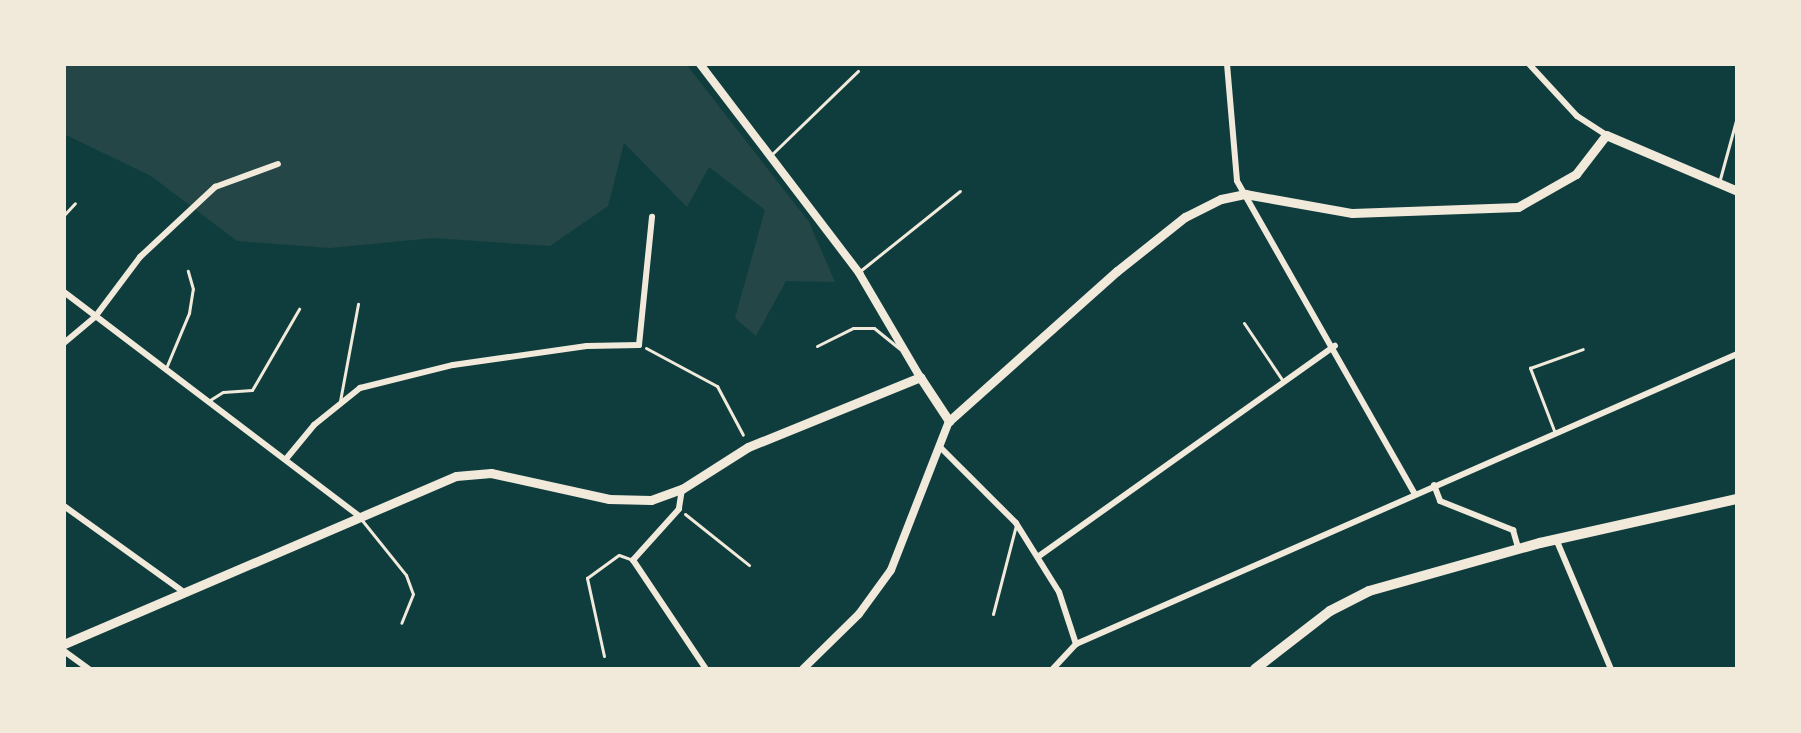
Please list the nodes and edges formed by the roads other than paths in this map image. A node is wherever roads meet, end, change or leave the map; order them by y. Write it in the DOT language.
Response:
graph roads {
  1 [pos="700,64"];
  2 [pos="1227,64"];
  3 [pos="1529,64"];
  4 [pos="858,71"];
  5 [pos="1737,117"];
  6 [pos="1606,135"];
  7 [pos="771,156"];
  8 [pos="278,164"];
  9 [pos="1719,183"];
  10 [pos="960,191"];
  11 [pos="1737,191"];
  12 [pos="1245,194"];
  13 [pos="75,203"];
  14 [pos="64,215"];
  15 [pos="652,217"];
  16 [pos="188,271"];
  17 [pos="859,273"];
  18 [pos="64,292"];
  19 [pos="358,304"];
  20 [pos="299,309"];
  21 [pos="95,317"];
  22 [pos="1244,323"];
  23 [pos="64,343"];
  24 [pos="817,346"];
  25 [pos="1335,346"];
  26 [pos="1583,349"];
  27 [pos="904,350"];
  28 [pos="1737,354"];
  29 [pos="166,368"];
  30 [pos="920,377"];
  31 [pos="1283,381"];
  32 [pos="210,400"];
  33 [pos="340,401"];
  34 [pos="949,421"];
  35 [pos="1555,433"];
  36 [pos="941,448"];
  37 [pos="286,459"];
  38 [pos="1434,485"];
  39 [pos="682,489"];
  40 [pos="1415,494"];
  41 [pos="1737,499"];
  42 [pos="64,506"];
  43 [pos="359,516"];
  44 [pos="1016,523"];
  45 [pos="1556,539"];
  46 [pos="1518,548"];
  47 [pos="1039,556"];
  48 [pos="633,560"];
  49 [pos="181,590"];
  50 [pos="993,614"];
  51 [pos="401,623"];
  52 [pos="64,644"];
  53 [pos="1076,644"];
  54 [pos="64,651"];
  55 [pos="604,656"];
  56 [pos="89,669"];
  57 [pos="706,669"];
  58 [pos="803,669"];
  59 [pos="1053,669"];
  60 [pos="1255,669"];
  61 [pos="1611,669"];
  1 -- 7 [label="street"];
  2 -- 12 [label="street"];
  3 -- 6 [label="street"];
  4 -- 7 [label="lane"];
  5 -- 9 [label="lane"];
  6 -- 9 [label="main road"];
  6 -- 12 [label="main road"];
  7 -- 17 [label="street"];
  8 -- 21 [label="street"];
  9 -- 11 [label="main road"];
  10 -- 17 [label="lane"];
  12 -- 25 [label="street"];
  12 -- 34 [label="main road"];
  13 -- 14 [label="lane"];
  15 -- 33 [label="street"];
  16 -- 29 [label="lane"];
  17 -- 27 [label="street"];
  18 -- 21 [label="street"];
  19 -- 33 [label="lane"];
  20 -- 32 [label="lane"];
  21 -- 23 [label="street"];
  21 -- 29 [label="street"];
  22 -- 31 [label="lane"];
  24 -- 27 [label="lane"];
  25 -- 31 [label="street"];
  25 -- 40 [label="street"];
  26 -- 35 [label="lane"];
  27 -- 30 [label="street"];
  28 -- 35 [label="street"];
  29 -- 32 [label="street"];
  30 -- 34 [label="main road"];
  30 -- 39 [label="main road"];
  31 -- 47 [label="street"];
  32 -- 37 [label="street"];
  33 -- 37 [label="street"];
  34 -- 36 [label="street"];
  35 -- 38 [label="street"];
  36 -- 44 [label="street"];
  36 -- 58 [label="street"];
  37 -- 43 [label="street"];
  38 -- 40 [label="street"];
  38 -- 46 [label="street"];
  39 -- 43 [label="main road"];
  39 -- 48 [label="street"];
  40 -- 53 [label="street"];
  41 -- 45 [label="main road"];
  42 -- 49 [label="street"];
  43 -- 49 [label="main road"];
  43 -- 51 [label="lane"];
  44 -- 47 [label="street"];
  44 -- 50 [label="lane"];
  45 -- 46 [label="main road"];
  45 -- 61 [label="street"];
  46 -- 60 [label="main road"];
  47 -- 53 [label="street"];
  48 -- 55 [label="lane"];
  48 -- 57 [label="street"];
  49 -- 52 [label="main road"];
  53 -- 59 [label="street"];
  54 -- 56 [label="street"];
}
